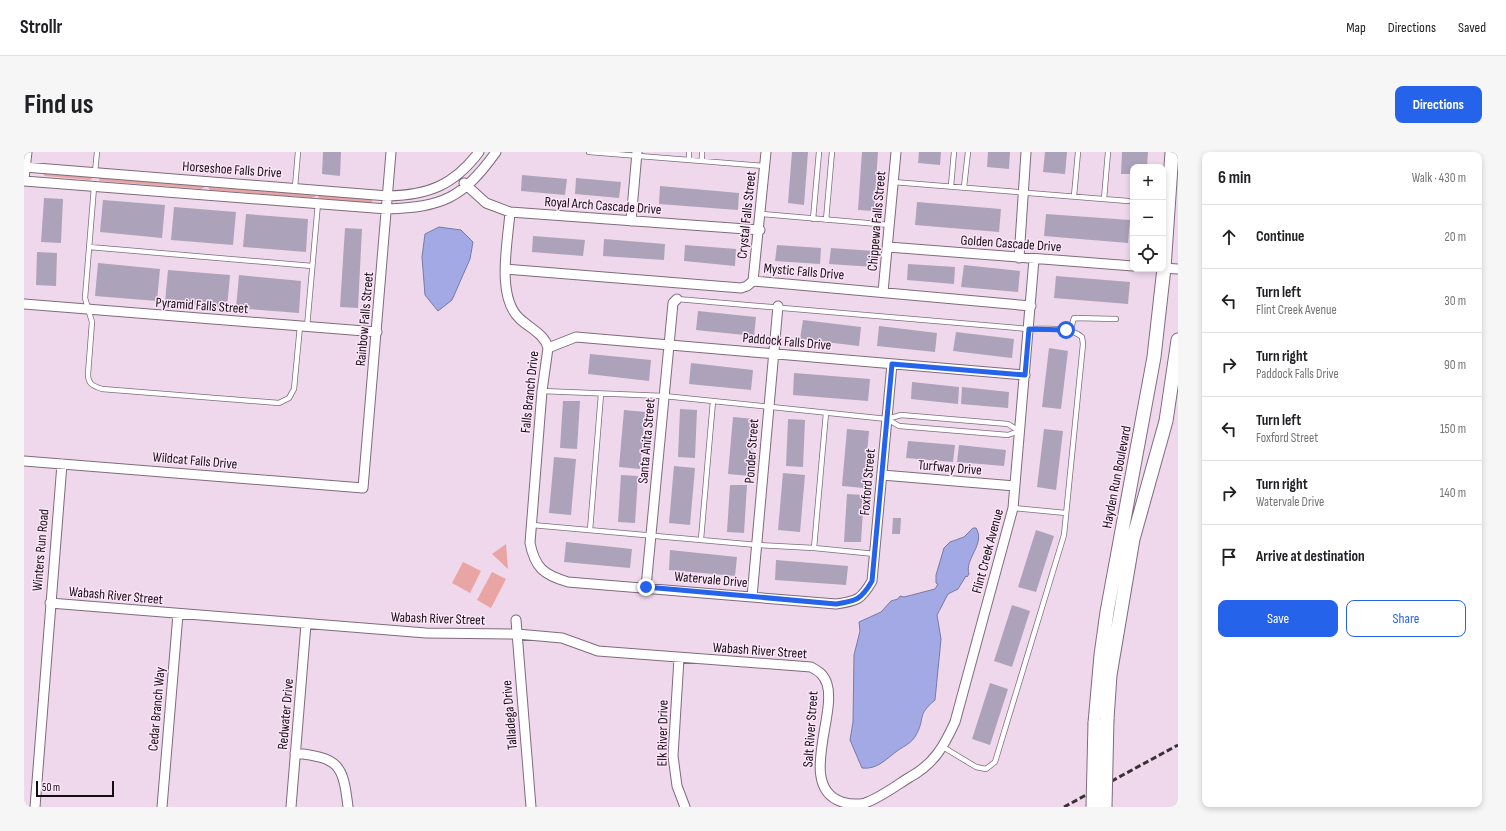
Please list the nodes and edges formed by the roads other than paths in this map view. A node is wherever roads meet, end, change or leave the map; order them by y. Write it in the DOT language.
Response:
graph roads {
  1 [pos="27,152"];
  2 [pos="97,152"];
  3 [pos="298,152"];
  4 [pos="391,152"];
  5 [pos="478,152"];
  6 [pos="496,152"];
  7 [pos="589,152"];
  8 [pos="689,152"];
  9 [pos="702,152"];
  10 [pos="766,152"];
  11 [pos="819,152"];
  12 [pos="832,152"];
  13 [pos="896,152"];
  14 [pos="954,152"];
  15 [pos="968,152"];
  16 [pos="1026,152"];
  17 [pos="1078,152"];
  18 [pos="1108,152"];
  19 [pos="1172,152"];
  20 [pos="637,154"];
  21 [pos="689,160"];
  22 [pos="702,161"];
  23 [pos="765,166"];
  24 [pos="25,167"];
  25 [pos="95,172"];
  26 [pos="457,176"];
  27 [pos="24,180"];
  28 [pos="893,182"];
  29 [pos="468,186"];
  30 [pos="951,186"];
  31 [pos="94,187"];
  32 [pos="295,188"];
  33 [pos="964,188"];
  34 [pos="1023,192"];
  35 [pos="388,196"];
  36 [pos="1074,196"];
  37 [pos="1104,199"];
  38 [pos="1128,201"];
  39 [pos="318,204"];
  40 [pos="386,209"];
  41 [pos="510,212"];
  42 [pos="761,214"];
  43 [pos="813,219"];
  44 [pos="826,220"];
  45 [pos="631,221"];
  46 [pos="890,225"];
  47 [pos="760,230"];
  48 [pos="1165,236"];
  49 [pos="89,247"];
  50 [pos="888,248"];
  51 [pos="1019,258"];
  52 [pos="1034,259"];
  53 [pos="312,266"];
  54 [pos="1130,266"];
  55 [pos="1166,268"];
  56 [pos="506,269"];
  57 [pos="1178,269"];
  58 [pos="1163,272"];
  59 [pos="753,281"];
  60 [pos="883,292"];
  61 [pos="678,299"];
  62 [pos="24,304"];
  63 [pos="778,306"];
  64 [pos="1031,306"];
  65 [pos="87,310"];
  66 [pos="1116,320"];
  67 [pos="303,326"];
  68 [pos="1029,329"];
  69 [pos="1070,331"];
  70 [pos="377,332"];
  71 [pos="1178,340"];
  72 [pos="669,344"];
  73 [pos="548,348"];
  74 [pos="774,354"];
  75 [pos="892,364"];
  76 [pos="1025,375"];
  77 [pos="542,391"];
  78 [pos="601,394"];
  79 [pos="664,396"];
  80 [pos="713,401"];
  81 [pos="768,407"];
  82 [pos="826,413"];
  83 [pos="887,419"];
  84 [pos="1019,431"];
  85 [pos="24,461"];
  86 [pos="62,464"];
  87 [pos="882,475"];
  88 [pos="1015,486"];
  89 [pos="363,488"];
  90 [pos="1013,508"];
  91 [pos="1066,513"];
  92 [pos="532,524"];
  93 [pos="590,530"];
  94 [pos="651,535"];
  95 [pos="701,539"];
  96 [pos="757,545"];
  97 [pos="814,548"];
  98 [pos="875,554"];
  99 [pos="539,567"];
  100 [pos="646,587"];
  101 [pos="752,597"];
  102 [pos="860,598"];
  103 [pos="50,603"];
  104 [pos="178,614"];
  105 [pos="516,620"];
  106 [pos="306,624"];
  107 [pos="517,634"];
  108 [pos="679,658"];
  109 [pos="822,674"];
  110 [pos="1101,721"];
  111 [pos="943,747"];
  112 [pos="295,753"];
  113 [pos="865,803"];
  114 [pos="35,807"];
  115 [pos="162,807"];
  116 [pos="291,807"];
  117 [pos="348,807"];
  118 [pos="531,807"];
  119 [pos="685,807"];
  120 [pos="1093,807"];
  121 [pos="1105,807"];
  1 -- 24 [label="street"];
  2 -- 25 [label="lane"];
  3 -- 32 [label="lane"];
  4 -- 35 [label="street, Rainbow Falls Street"];
  5 -- 26 [label="street"];
  6 -- 29 [label="street, Horseshoe Falls Drive"];
  7 -- 20 [label="lane"];
  8 -- 21 [label="lane"];
  9 -- 22 [label="lane"];
  10 -- 23 [label="street, Crystal Falls Street"];
  11 -- 43 [label="lane"];
  12 -- 44 [label="lane"];
  13 -- 28 [label="street, Chippewa Falls Street"];
  14 -- 30 [label="lane"];
  15 -- 33 [label="lane"];
  16 -- 34 [label="street"];
  17 -- 36 [label="lane"];
  18 -- 37 [label="lane"];
  19 -- 48 [label="main road, Hayden Run Boulevard"];
  20 -- 21 [label="lane"];
  20 -- 45 [label="street"];
  21 -- 22 [label="lane"];
  22 -- 23 [label="lane"];
  23 -- 42 [label="street, Crystal Falls Street"];
  24 -- 25 [label="street, Horseshoe Falls Drive"];
  24 -- 27 [label="street"];
  25 -- 32 [label="street, Horseshoe Falls Drive"];
  26 -- 29 [label="street, Royal Arch Cascade Drive"];
  26 -- 35 [label="street, Horseshoe Falls Drive"];
  27 -- 31 [label="street, Horseshoe Falls Drive"];
  28 -- 30 [label="lane"];
  28 -- 46 [label="street, Chippewa Falls Street"];
  29 -- 40 [label="street, Horseshoe Falls Drive"];
  29 -- 41 [label="street, Royal Arch Cascade Drive"];
  30 -- 33 [label="lane"];
  31 -- 39 [label="street, Horseshoe Falls Drive"];
  31 -- 49 [label="lane"];
  32 -- 35 [label="street, Horseshoe Falls Drive"];
  33 -- 34 [label="lane"];
  34 -- 36 [label="lane"];
  34 -- 51 [label="street"];
  35 -- 40 [label="street, Rainbow Falls Street"];
  36 -- 37 [label="lane"];
  37 -- 38 [label="lane"];
  39 -- 40 [label="street, Horseshoe Falls Drive"];
  39 -- 53 [label="lane"];
  40 -- 70 [label="street, Rainbow Falls Street"];
  41 -- 45 [label="street, Royal Arch Cascade Drive"];
  41 -- 56 [label="street, Falls Branch Drive"];
  42 -- 43 [label="lane"];
  42 -- 47 [label="street, Crystal Falls Street"];
  43 -- 44 [label="lane"];
  44 -- 46 [label="lane"];
  45 -- 47 [label="street, Royal Arch Cascade Drive"];
  46 -- 50 [label="street, Chippewa Falls Street"];
  47 -- 59 [label="street, Crystal Falls Street"];
  49 -- 53 [label="lane"];
  49 -- 65 [label="lane"];
  50 -- 51 [label="street, Golden Cascade Drive"];
  50 -- 60 [label="street, Chippewa Falls Street"];
  51 -- 52 [label="street, Golden Cascade Drive"];
  52 -- 54 [label="street, Golden Cascade Drive"];
  52 -- 64 [label="street, Flint Creek Avenue"];
  53 -- 67 [label="lane"];
  55 -- 57 [label="street"];
  56 -- 59 [label="street, Mystic Falls Drive"];
  56 -- 73 [label="street, Falls Branch Drive"];
  58 -- 110 [label="main road, Hayden Run Boulevard"];
  59 -- 60 [label="street, Mystic Falls Drive"];
  60 -- 64 [label="street, Mystic Falls Drive"];
  61 -- 63 [label="lane"];
  61 -- 72 [label="street, Santa Anita Street"];
  62 -- 65 [label="street, Pyramid Falls Street"];
  63 -- 68 [label="lane"];
  63 -- 74 [label="street, Ponder Street"];
  64 -- 68 [label="street, Flint Creek Avenue"];
  65 -- 67 [label="street, Pyramid Falls Street"];
  65 -- 67 [label="lane"];
  66 -- 69 [label="lane"];
  67 -- 70 [label="street, Pyramid Falls Street"];
  68 -- 69 [label="lane"];
  68 -- 76 [label="street, Flint Creek Avenue"];
  69 -- 91 [label="lane"];
  70 -- 89 [label="street, Rainbow Falls Street"];
  71 -- 110 [label="main road, Hayden Run Boulevard"];
  72 -- 73 [label="street, Paddock Falls Drive"];
  72 -- 74 [label="street, Paddock Falls Drive"];
  72 -- 79 [label="street, Santa Anita Street"];
  73 -- 77 [label="street, Falls Branch Drive"];
  74 -- 75 [label="street, Paddock Falls Drive"];
  74 -- 81 [label="street, Ponder Street"];
  75 -- 76 [label="street, Paddock Falls Drive"];
  75 -- 83 [label="street, Foxford Street"];
  76 -- 84 [label="street, Flint Creek Avenue"];
  77 -- 78 [label="lane"];
  77 -- 92 [label="street, Falls Branch Drive"];
  78 -- 79 [label="lane"];
  78 -- 93 [label="lane"];
  79 -- 80 [label="lane"];
  79 -- 94 [label="street, Santa Anita Street"];
  80 -- 81 [label="lane"];
  80 -- 95 [label="lane"];
  81 -- 82 [label="lane"];
  81 -- 96 [label="street, Ponder Street"];
  82 -- 83 [label="lane"];
  82 -- 97 [label="lane"];
  83 -- 84 [label="lane"];
  83 -- 84 [label="lane"];
  83 -- 87 [label="street, Foxford Street"];
  84 -- 88 [label="street, Flint Creek Avenue"];
  85 -- 86 [label="street, Wildcat Falls Drive"];
  86 -- 89 [label="street, Wildcat Falls Drive"];
  86 -- 103 [label="street, Winters Run Road"];
  87 -- 88 [label="street, Turfway Drive"];
  87 -- 98 [label="street, Foxford Street"];
  88 -- 90 [label="street, Flint Creek Avenue"];
  90 -- 91 [label="lane"];
  90 -- 111 [label="street, Flint Creek Avenue"];
  91 -- 111 [label="lane"];
  92 -- 93 [label="lane"];
  92 -- 99 [label="street, Falls Branch Drive"];
  93 -- 94 [label="lane"];
  94 -- 95 [label="lane"];
  94 -- 100 [label="street, Santa Anita Street"];
  95 -- 96 [label="lane"];
  96 -- 97 [label="lane"];
  96 -- 101 [label="street, Ponder Street"];
  97 -- 98 [label="lane"];
  98 -- 102 [label="street, Foxford Street"];
  99 -- 100 [label="street, Watervale Drive"];
  100 -- 101 [label="street, Watervale Drive"];
  101 -- 102 [label="street, Watervale Drive"];
  103 -- 104 [label="street, Wabash River Street"];
  103 -- 114 [label="street, Winters Run Road"];
  104 -- 106 [label="street, Wabash River Street"];
  104 -- 115 [label="street, Cedar Branch Way"];
  105 -- 107 [label="street, Talladega Drive"];
  106 -- 107 [label="street, Wabash River Street"];
  106 -- 112 [label="street, Redwater Drive"];
  107 -- 108 [label="street, Wabash River Street"];
  107 -- 118 [label="street, Talladega Drive"];
  108 -- 109 [label="street, Wabash River Street"];
  108 -- 119 [label="street, Elk River Drive"];
  109 -- 113 [label="street, Salt River Street"];
  110 -- 120 [label="main road, Hayden Run Boulevard, bridge"];
  110 -- 121 [label="main road, Hayden Run Boulevard, bridge"];
  111 -- 113 [label="street, Flint Creek Avenue"];
  112 -- 116 [label="street, Redwater Drive"];
  112 -- 117 [label="street"];
}
